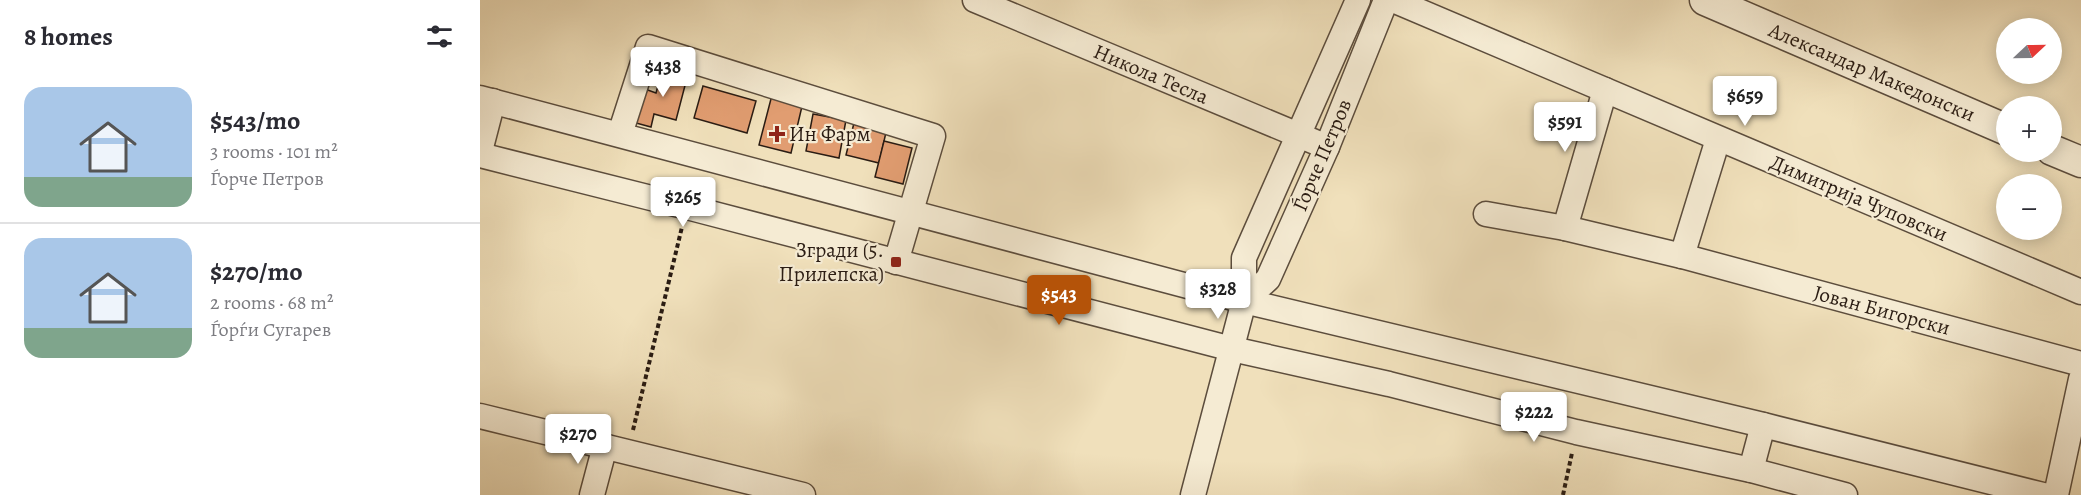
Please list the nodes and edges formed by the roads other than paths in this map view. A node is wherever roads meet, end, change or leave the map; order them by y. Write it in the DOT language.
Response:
graph roads {
  1 [pos="975,0"];
  2 [pos="1358,0"];
  3 [pos="1386,0"];
  4 [pos="1393,0"];
  5 [pos="1705,0"];
  6 [pos="1605,90"];
  7 [pos="487,99"];
  8 [pos="1996,125"];
  9 [pos="620,134"];
  10 [pos="1299,137"];
  11 [pos="1718,139"];
  12 [pos="1327,147"];
  13 [pos="480,153"];
  14 [pos="2062,154"];
  15 [pos="2081,162"];
  16 [pos="911,212"];
  17 [pos="1486,214"];
  18 [pos="1565,228"];
  19 [pos="1682,256"];
  20 [pos="896,262"];
  21 [pos="2081,292"];
  22 [pos="1244,301"];
  23 [pos="1232,349"];
  24 [pos="2081,364"];
  25 [pos="2081,379"];
  26 [pos="480,416"];
  27 [pos="1763,424"];
  28 [pos="617,448"];
  29 [pos="1751,470"];
  30 [pos="793,494"];
  31 [pos="592,495"];
  32 [pos="1193,495"];
  33 [pos="1845,495"];
  34 [pos="2043,495"];
  35 [pos="2056,495"];
  1 -- 10 [label="street, Никола Тесла"];
  2 -- 10 [label="street, Ѓорче Петров"];
  3 -- 12 [label="street, Ѓорче Петров"];
  4 -- 6 [label="street, Димитрија Чуповски"];
  5 -- 8 [label="street, Александар Македонски"];
  6 -- 11 [label="street, Димитрија Чуповски"];
  6 -- 18 [label="street"];
  7 -- 9 [label="street"];
  7 -- 13 [label="street"];
  9 -- 16 [label="street"];
  9 -- 16 [label="street"];
  10 -- 12 [label="street, Никола Тесла"];
  10 -- 22 [label="street, Ѓорче Петров"];
  11 -- 19 [label="street"];
  11 -- 21 [label="street, Димитрија Чуповски"];
  12 -- 22 [label="street, Ѓорче Петров"];
  13 -- 20 [label="street"];
  14 -- 15 [label="street"];
  16 -- 20 [label="street"];
  16 -- 22 [label="street"];
  17 -- 18 [label="street, Јован Бигорски"];
  18 -- 19 [label="street, Јован Бигорски"];
  19 -- 24 [label="street, Јован Бигорски"];
  20 -- 23 [label="street"];
  22 -- 23 [label="street, Ѓорче Петров"];
  22 -- 27 [label="street"];
  23 -- 29 [label="street"];
  23 -- 32 [label="street, Ѓорче Петров"];
  25 -- 35 [label="street"];
  26 -- 28 [label="street"];
  27 -- 29 [label="street"];
  27 -- 34 [label="street"];
  28 -- 30 [label="street"];
  28 -- 31 [label="street"];
  29 -- 33 [label="street"];
}
